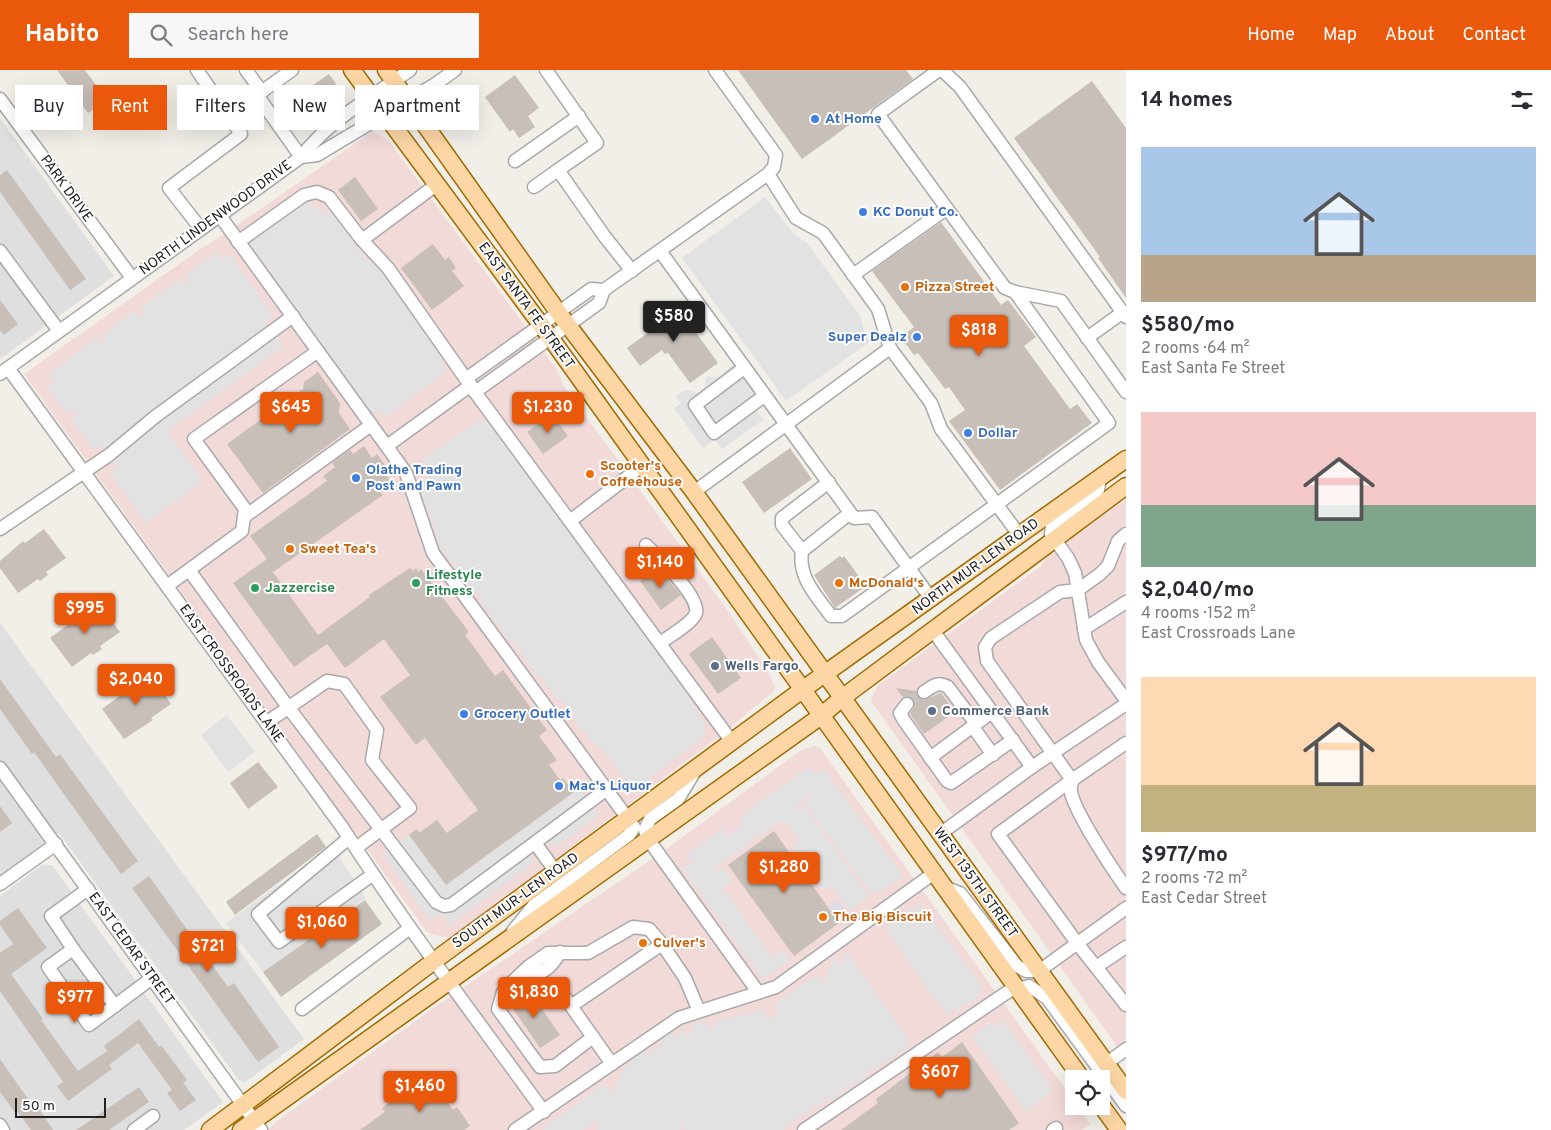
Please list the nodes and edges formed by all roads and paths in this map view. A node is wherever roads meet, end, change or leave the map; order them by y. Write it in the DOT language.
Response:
graph roads {
  1 [pos="197,70"];
  2 [pos="246,70"];
  3 [pos="292,70"];
  4 [pos="352,70"];
  5 [pos="410,70"];
  6 [pos="455,70"];
  7 [pos="546,70"];
  8 [pos="716,70"];
  9 [pos="940,70"];
  10 [pos="390,76"];
  11 [pos="257,85"];
  12 [pos="362,85"];
  13 [pos="381,85"];
  14 [pos="432,85"];
  15 [pos="264,91"];
  16 [pos="0,99"];
  17 [pos="264,105"];
  18 [pos="355,108"];
  19 [pos="579,116"];
  20 [pos="359,130"];
  21 [pos="395,130"];
  22 [pos="429,130"];
  23 [pos="301,157"];
  24 [pos="515,161"];
  25 [pos="558,170"];
  26 [pos="768,174"];
  27 [pos="436,185"];
  28 [pos="534,187"];
  29 [pos="946,209"];
  30 [pos="220,216"];
  31 [pos="201,229"];
  32 [pos="362,240"];
  33 [pos="238,242"];
  34 [pos="0,251"];
  35 [pos="660,251"];
  36 [pos="632,271"];
  37 [pos="853,275"];
  38 [pos="132,278"];
  39 [pos="604,290"];
  40 [pos="1015,292"];
  41 [pos="558,312"];
  42 [pos="1124,314"];
  43 [pos="292,316"];
  44 [pos="540,324"];
  45 [pos="568,326"];
  46 [pos="59,331"];
  47 [pos="550,337"];
  48 [pos="1087,338"];
  49 [pos="890,348"];
  50 [pos="318,351"];
  51 [pos="744,368"];
  52 [pos="4,371"];
  53 [pos="471,385"];
  54 [pos="1126,392"];
  55 [pos="764,396"];
  56 [pos="786,424"];
  57 [pos="371,425"];
  58 [pos="387,446"];
  59 [pos="1126,459"];
  60 [pos="642,466"];
  61 [pos="84,472"];
  62 [pos="1100,478"];
  63 [pos="829,482"];
  64 [pos="1126,486"];
  65 [pos="694,492"];
  66 [pos="997,504"];
  67 [pos="850,513"];
  68 [pos="244,517"];
  69 [pos="570,521"];
  70 [pos="0,529"];
  71 [pos="1126,534"];
  72 [pos="1020,536"];
  73 [pos="1054,540"];
  74 [pos="646,545"];
  75 [pos="802,551"];
  76 [pos="910,568"];
  77 [pos="189,570"];
  78 [pos="166,586"];
  79 [pos="1078,590"];
  80 [pos="932,600"];
  81 [pos="1126,602"];
  82 [pos="1084,629"];
  83 [pos="934,632"];
  84 [pos="660,643"];
  85 [pos="825,674"];
  86 [pos="802,690"];
  87 [pos="924,692"];
  88 [pos="842,698"];
  89 [pos="1126,700"];
  90 [pos="907,704"];
  91 [pos="1126,704"];
  92 [pos="288,707"];
  93 [pos="992,712"];
  94 [pos="821,716"];
  95 [pos="266,723"];
  96 [pos="974,725"];
  97 [pos="1013,740"];
  98 [pos="732,742"];
  99 [pos="1126,743"];
  100 [pos="1055,753"];
  101 [pos="993,755"];
  102 [pos="930,758"];
  103 [pos="1032,767"];
  104 [pos="0,768"];
  105 [pos="697,768"];
  106 [pos="1072,780"];
  107 [pos="607,789"];
  108 [pos="629,818"];
  109 [pos="380,830"];
  110 [pos="940,834"];
  111 [pos="648,839"];
  112 [pos="353,843"];
  113 [pos="535,843"];
  114 [pos="56,844"];
  115 [pos="556,872"];
  116 [pos="934,873"];
  117 [pos="372,875"];
  118 [pos="0,884"];
  119 [pos="944,887"];
  120 [pos="1126,888"];
  121 [pos="88,889"];
  122 [pos="1126,908"];
  123 [pos="410,928"];
  124 [pos="504,942"];
  125 [pos="1077,943"];
  126 [pos="662,944"];
  127 [pos="1126,947"];
  128 [pos="73,949"];
  129 [pos="434,961"];
  130 [pos="1096,968"];
  131 [pos="1039,971"];
  132 [pos="152,978"];
  133 [pos="449,981"];
  134 [pos="558,988"];
  135 [pos="1018,988"];
  136 [pos="758,992"];
  137 [pos="1126,1005"];
  138 [pos="115,1006"];
  139 [pos="571,1006"];
  140 [pos="302,1009"];
  141 [pos="699,1011"];
  142 [pos="593,1037"];
  143 [pos="1126,1049"];
  144 [pos="1106,1063"];
  145 [pos="612,1064"];
  146 [pos="1076,1070"];
  147 [pos="1126,1091"];
  148 [pos="242,1104"];
  149 [pos="1126,1106"];
  150 [pos="544,1112"];
  151 [pos="1108,1115"];
  152 [pos="153,1116"];
  153 [pos="0,1125"];
  154 [pos="252,1127"];
  155 [pos="4,1130"];
  156 [pos="134,1130"];
  157 [pos="210,1130"];
  158 [pos="514,1130"];
  159 [pos="804,1130"];
  160 [pos="1119,1130"];
  1 -- 31 [label="street"];
  2 -- 11 [label="street"];
  3 -- 15 [label="street"];
  4 -- 12 [label="main road, EAST SANTA FE STREET"];
  5 -- 10 [label="street, NORTH LINDENWOOD DRIVE"];
  6 -- 14 [label="street, NORTH LINDENWOOD DRIVE"];
  7 -- 19 [label="street"];
  8 -- 26 [label="street"];
  9 -- 29 [label="street"];
  9 -- 42 [label="street"];
  10 -- 13 [label="street, NORTH LINDENWOOD DRIVE"];
  16 -- 38 [label="street, PARK DRIVE"];
  17 -- 23 [label="street"];
  18 -- 23 [label="street, NORTH LINDENWOOD DRIVE"];
  19 -- 24 [label="street"];
  19 -- 25 [label="street"];
  20 -- 23 [label="street, NORTH LINDENWOOD DRIVE"];
  21 -- 27 [label="main road, EAST SANTA FE STREET"];
  22 -- 41 [label="main road, EAST SANTA FE STREET"];
  23 -- 30 [label="street, NORTH LINDENWOOD DRIVE"];
  25 -- 28 [label="street"];
  25 -- 36 [label="street"];
  26 -- 35 [label="street"];
  26 -- 37 [label="street"];
  27 -- 32 [label="street"];
  27 -- 44 [label="main road, EAST SANTA FE STREET"];
  29 -- 37 [label="street"];
  29 -- 40 [label="street"];
  30 -- 31 [label="street, NORTH LINDENWOOD DRIVE"];
  30 -- 33 [label="street"];
  31 -- 38 [label="street, NORTH LINDENWOOD DRIVE"];
  32 -- 33 [label="street"];
  32 -- 53 [label="street"];
  33 -- 43 [label="street"];
  34 -- 46 [label="street"];
  35 -- 36 [label="street"];
  35 -- 51 [label="street"];
  36 -- 39 [label="street"];
  37 -- 49 [label="street"];
  38 -- 46 [label="street, NORTH LINDENWOOD DRIVE"];
  39 -- 41 [label="street"];
  39 -- 45 [label="street"];
  40 -- 48 [label="street"];
  40 -- 66 [label="street"];
  41 -- 44 [label="street"];
  41 -- 45 [label="main road, EAST SANTA FE STREET"];
  42 -- 48 [label="street"];
  43 -- 50 [label="street"];
  43 -- 61 [label="street"];
  44 -- 47 [label="main road, EAST SANTA FE STREET"];
  44 -- 53 [label="street"];
  45 -- 47 [label="street"];
  45 -- 65 [label="main road, EAST SANTA FE STREET"];
  46 -- 52 [label="street, NORTH LINDENWOOD DRIVE"];
  47 -- 53 [label="street"];
  47 -- 60 [label="main road, EAST SANTA FE STREET"];
  48 -- 54 [label="street"];
  49 -- 56 [label="street"];
  49 -- 66 [label="street"];
  50 -- 57 [label="street"];
  50 -- 68 [label="street"];
  51 -- 55 [label="street"];
  51 -- 55 [label="street"];
  52 -- 61 [label="street, EAST CROSSROADS LANE"];
  53 -- 58 [label="street"];
  53 -- 69 [label="street"];
  55 -- 56 [label="street"];
  56 -- 63 [label="street"];
  56 -- 65 [label="street"];
  57 -- 58 [label="street"];
  57 -- 68 [label="street"];
  58 -- 107 [label="street"];
  59 -- 62 [label="main road, NORTH MUR-LEN ROAD"];
  60 -- 69 [label="street"];
  60 -- 86 [label="main road, EAST SANTA FE STREET"];
  61 -- 70 [label="street"];
  61 -- 78 [label="street, EAST CROSSROADS LANE"];
  62 -- 72 [label="main road, NORTH MUR-LEN ROAD"];
  62 -- 73 [label="street"];
  63 -- 67 [label="street"];
  63 -- 75 [label="street"];
  64 -- 73 [label="main road, NORTH MUR-LEN ROAD"];
  65 -- 85 [label="main road, EAST SANTA FE STREET"];
  66 -- 72 [label="street"];
  66 -- 76 [label="street"];
  67 -- 75 [label="street"];
  67 -- 76 [label="street"];
  68 -- 77 [label="street"];
  69 -- 84 [label="street"];
  71 -- 79 [label="street"];
  72 -- 80 [label="main road, NORTH MUR-LEN ROAD"];
  73 -- 79 [label="street"];
  73 -- 83 [label="main road, NORTH MUR-LEN ROAD"];
  74 -- 84 [label="street"];
  75 -- 76 [label="street"];
  76 -- 80 [label="street"];
  77 -- 78 [label="street"];
  77 -- 92 [label="street"];
  78 -- 95 [label="street, EAST CROSSROADS LANE"];
  79 -- 82 [label="street"];
  79 -- 100 [label="street"];
  80 -- 85 [label="main road, NORTH MUR-LEN ROAD"];
  81 -- 82 [label="street"];
  82 -- 89 [label="street"];
  83 -- 88 [label="main road, NORTH MUR-LEN ROAD"];
  83 -- 93 [label="street"];
  84 -- 98 [label="street"];
  85 -- 86 [label="main road, SOUTH MUR-LEN ROAD"];
  85 -- 88 [label="main road, WEST 135TH STREET"];
  86 -- 94 [label="main road, WEST 135TH STREET"];
  86 -- 98 [label="main road, SOUTH MUR-LEN ROAD"];
  87 -- 96 [label="street"];
  88 -- 94 [label="main road, SOUTH MUR-LEN ROAD"];
  88 -- 110 [label="main road, WEST 135TH STREET"];
  90 -- 102 [label="street"];
  91 -- 100 [label="street"];
  92 -- 95 [label="street"];
  92 -- 109 [label="street"];
  92 -- 109 [label="street"];
  93 -- 96 [label="street"];
  93 -- 97 [label="street"];
  94 -- 111 [label="main road, SOUTH MUR-LEN ROAD"];
  94 -- 116 [label="main road, WEST 135TH STREET"];
  95 -- 112 [label="street, EAST CROSSROADS LANE"];
  96 -- 101 [label="street"];
  96 -- 102 [label="street"];
  97 -- 101 [label="street"];
  97 -- 103 [label="street"];
  98 -- 105 [label="main road, SOUTH MUR-LEN ROAD"];
  99 -- 106 [label="street"];
  100 -- 103 [label="street"];
  100 -- 106 [label="street"];
  101 -- 102 [label="street"];
  103 -- 110 [label="street"];
  104 -- 114 [label="street, EAST CEDAR STREET"];
  105 -- 108 [label="main road, SOUTH MUR-LEN ROAD"];
  105 -- 111 [label="street"];
  106 -- 120 [label="street"];
  106 -- 125 [label="street"];
  107 -- 108 [label="street"];
  107 -- 113 [label="street"];
  108 -- 115 [label="main road, SOUTH MUR-LEN ROAD"];
  108 -- 124 [label="street"];
  109 -- 112 [label="street"];
  109 -- 113 [label="street"];
  110 -- 131 [label="main road, WEST 135TH STREET"];
  111 -- 124 [label="main road, SOUTH MUR-LEN ROAD"];
  111 -- 136 [label="street"];
  112 -- 117 [label="street, EAST CROSSROADS LANE"];
  112 -- 117 [label="street"];
  113 -- 115 [label="street"];
  114 -- 118 [label="street"];
  114 -- 121 [label="street, EAST CEDAR STREET"];
  115 -- 129 [label="main road, SOUTH MUR-LEN ROAD"];
  116 -- 119 [label="main road, WEST 135TH STREET"];
  116 -- 136 [label="street"];
  117 -- 123 [label="street, EAST CROSSROADS LANE"];
  119 -- 131 [label="street"];
  119 -- 135 [label="main road, WEST 135TH STREET"];
  121 -- 128 [label="street"];
  121 -- 132 [label="street, EAST CEDAR STREET"];
  122 -- 125 [label="street"];
  123 -- 129 [label="street, EAST CROSSROADS LANE"];
  123 -- 140 [label="street"];
  124 -- 133 [label="main road, SOUTH MUR-LEN ROAD"];
  125 -- 130 [label="street"];
  125 -- 131 [label="street"];
  126 -- 139 [label="street"];
  126 -- 141 [label="street"];
  126 -- 142 [label="street"];
  127 -- 130 [label="street"];
  128 -- 138 [label="street"];
  128 -- 138 [label="street"];
  129 -- 133 [label="street, EAST CROSSROADS LANE"];
  129 -- 148 [label="main road, SOUTH MUR-LEN ROAD"];
  130 -- 137 [label="street"];
  131 -- 144 [label="main road, WEST 135TH STREET"];
  132 -- 138 [label="street"];
  132 -- 148 [label="street, EAST CEDAR STREET"];
  133 -- 150 [label="street, EAST CROSSROADS LANE"];
  133 -- 154 [label="main road, SOUTH MUR-LEN ROAD"];
  134 -- 139 [label="street"];
  135 -- 146 [label="main road, WEST 135TH STREET"];
  135 -- 149 [label="street"];
  135 -- 159 [label="street"];
  136 -- 141 [label="street"];
  139 -- 142 [label="street"];
  141 -- 145 [label="street"];
  142 -- 145 [label="street"];
  143 -- 144 [label="street"];
  144 -- 147 [label="main road, WEST 135TH STREET"];
  145 -- 150 [label="street"];
  148 -- 154 [label="street, EAST CEDAR STREET"];
  148 -- 157 [label="main road, SOUTH MUR-LEN ROAD"];
  150 -- 158 [label="street"];
  151 -- 160 [label="main road"];
  152 -- 156 [label="street"];
  153 -- 155 [label="street"];
}
